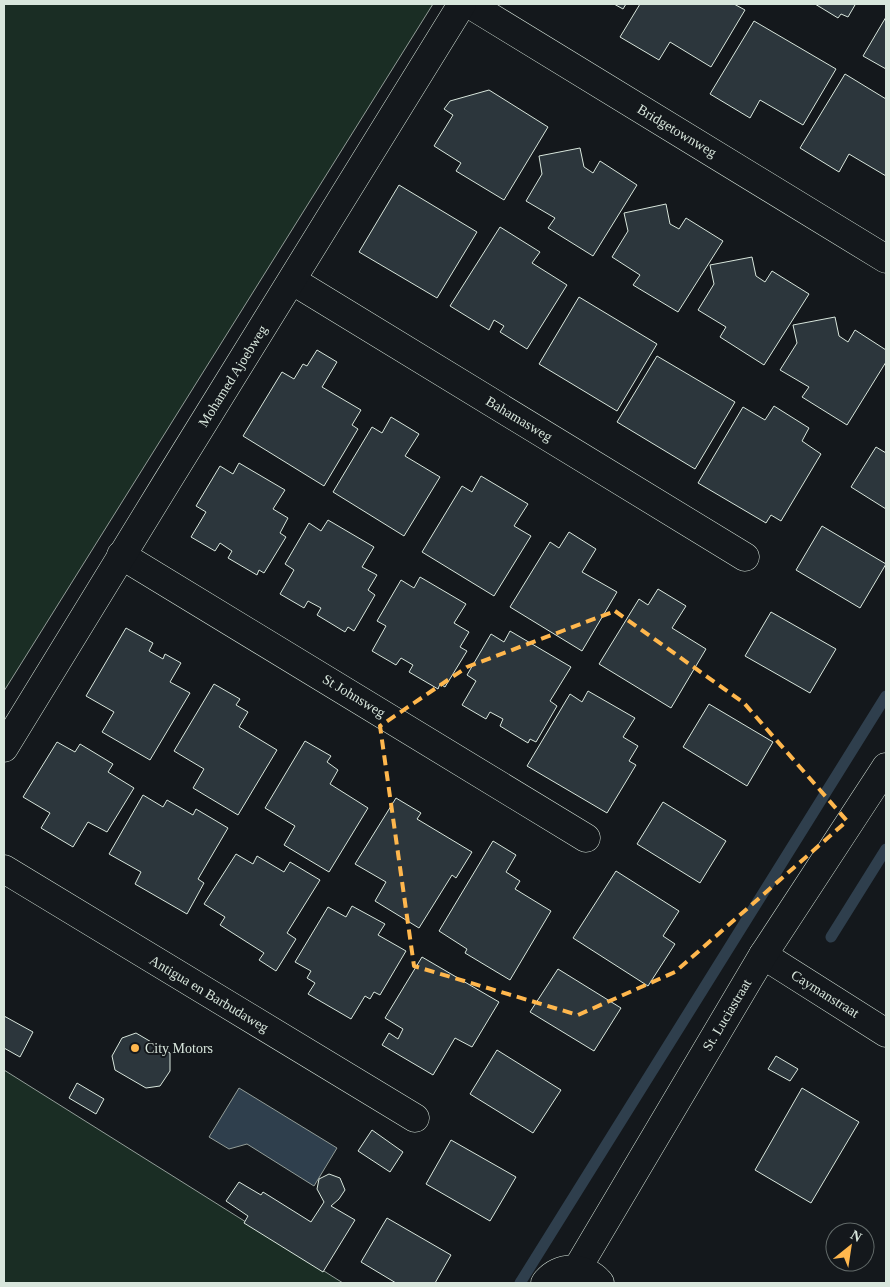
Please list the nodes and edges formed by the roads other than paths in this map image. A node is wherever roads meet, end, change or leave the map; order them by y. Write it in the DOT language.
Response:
graph roads {
  1 [pos="462,4"];
  2 [pos="469,4"];
  3 [pos="886,258"];
  4 [pos="293,281"];
  5 [pos="121,555"];
  6 [pos="745,557"];
  7 [pos="4,748"];
  8 [pos="886,767"];
  9 [pos="586,838"];
  10 [pos="4,869"];
  11 [pos="763,955"];
  12 [pos="886,1033"];
  13 [pos="415,1118"];
  14 [pos="577,1269"];
  15 [pos="545,1283"];
  16 [pos="600,1283"];
  1 -- 4 [label="street, Mohamed Ajoebweg"];
  2 -- 3 [label="street, Bridgetownweg"];
  4 -- 5 [label="street, Mohamed Ajoebweg"];
  4 -- 6 [label="street, Bahamasweg"];
  5 -- 7 [label="street, Mohamed Ajoebweg"];
  5 -- 9 [label="street, St Johnsweg"];
  8 -- 11 [label="street, St. Luciastraat"];
  10 -- 13 [label="street, Antigua en Barbudaweg"];
  11 -- 12 [label="street, Caymanstraat"];
  11 -- 14 [label="street, St. Luciastraat"];
  14 -- 15 [label="street"];
  14 -- 16 [label="street"];
}
